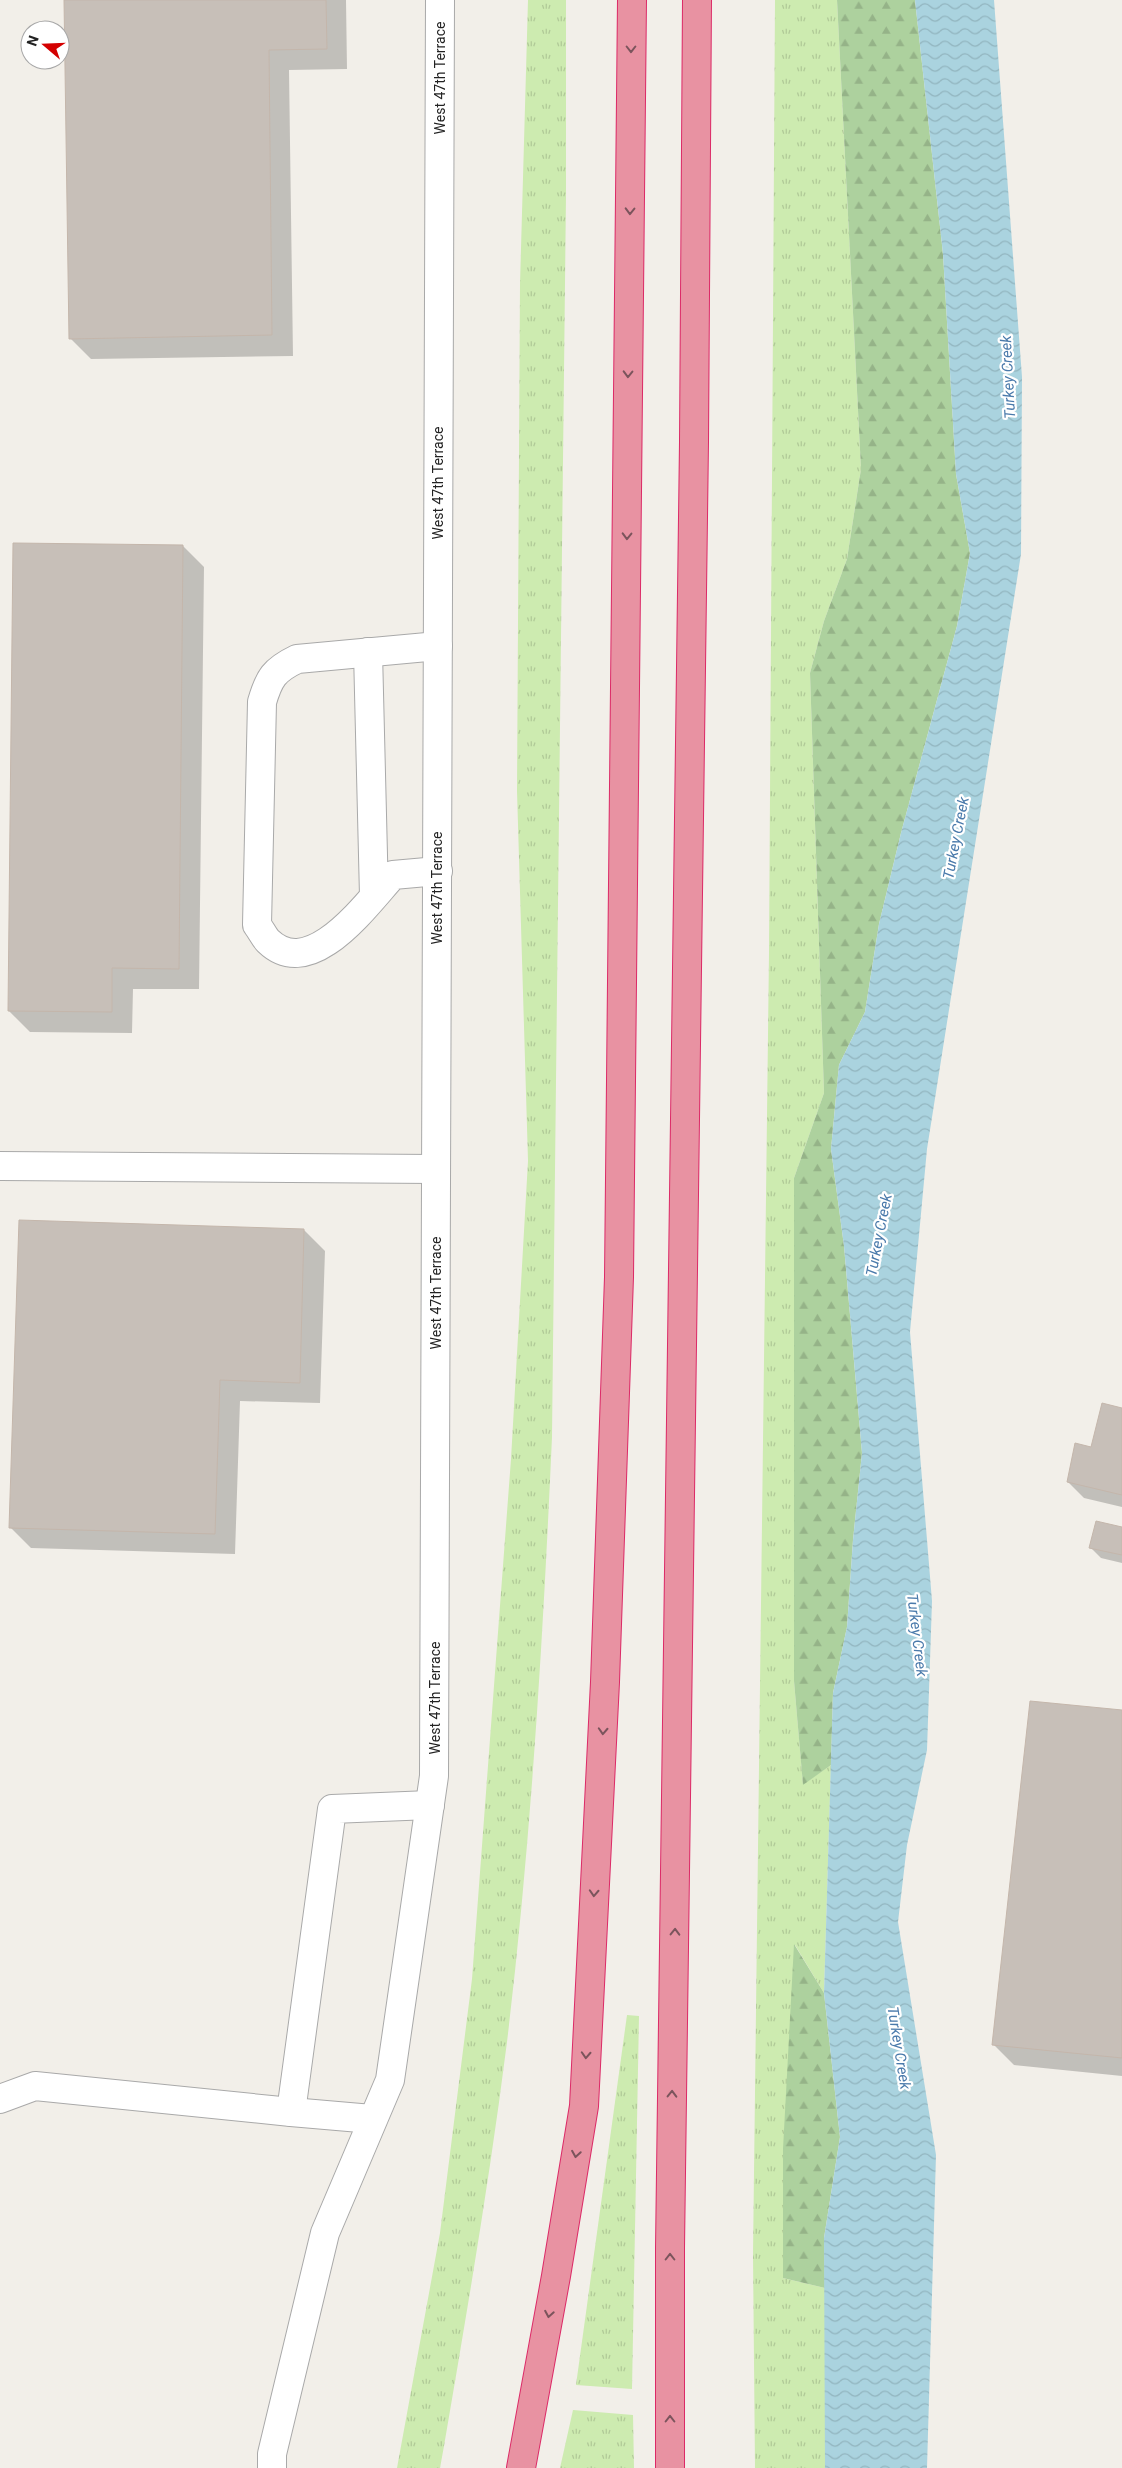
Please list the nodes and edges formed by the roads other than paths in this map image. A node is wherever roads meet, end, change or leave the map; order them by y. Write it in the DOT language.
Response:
graph roads {
  1 [pos="440,0"];
  2 [pos="632,0"];
  3 [pos="697,0"];
  4 [pos="438,646"];
  5 [pos="368,652"];
  6 [pos="438,871"];
  7 [pos="374,896"];
  8 [pos="0,1166"];
  9 [pos="436,1169"];
  10 [pos="430,1806"];
  11 [pos="0,2100"];
  12 [pos="291,2112"];
  13 [pos="372,2118"];
  14 [pos="272,2468"];
  15 [pos="521,2468"];
  16 [pos="670,2468"];
  1 -- 4 [label="lane, West 47th Terrace"];
  2 -- 15 [label="highway, one-way"];
  16 -- 3 [label="highway, one-way"];
  4 -- 5 [label="lane"];
  4 -- 6 [label="lane, West 47th Terrace"];
  5 -- 7 [label="lane"];
  5 -- 7 [label="lane"];
  6 -- 7 [label="lane"];
  6 -- 9 [label="lane, West 47th Terrace"];
  8 -- 9 [label="lane"];
  9 -- 10 [label="lane, West 47th Terrace"];
  10 -- 12 [label="lane"];
  10 -- 13 [label="lane, West 47th Terrace"];
  11 -- 12 [label="lane"];
  12 -- 13 [label="lane"];
  13 -- 14 [label="lane, West 47th Terrace"];
}
